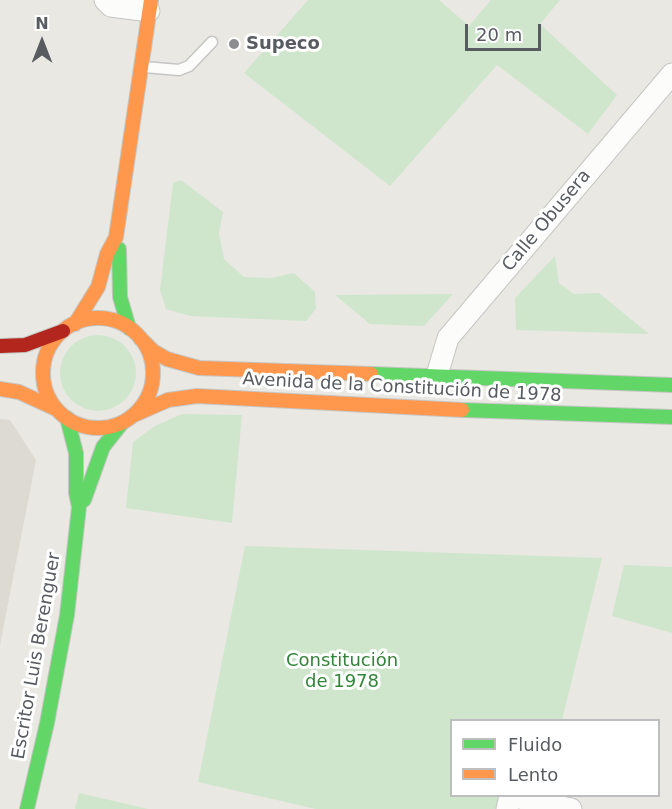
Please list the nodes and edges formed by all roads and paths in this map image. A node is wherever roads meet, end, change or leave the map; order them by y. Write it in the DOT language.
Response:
graph roads {
  1 [pos="105,0"];
  2 [pos="150,6"];
  3 [pos="212,42"];
  4 [pos="141,67"];
  5 [pos="672,74"];
  6 [pos="116,237"];
  7 [pos="69,328"];
  8 [pos="129,328"];
  9 [pos="140,338"];
  10 [pos="0,346"];
  11 [pos="437,375"];
  12 [pos="672,385"];
  13 [pos="0,389"];
  14 [pos="61,413"];
  15 [pos="672,417"];
  16 [pos="128,419"];
  17 [pos="79,507"];
  18 [pos="515,797"];
  19 [pos="27,809"];
  20 [pos="571,809"];
  1 -- 2 [label="street"];
  2 -- 4 [label="street"];
  3 -- 4 [label="lane"];
  4 -- 6 [label="street"];
  5 -- 11 [label="street, Calle Obusera"];
  6 -- 7 [label="street"];
  6 -- 8 [label="street"];
  7 -- 8 [label="street"];
  7 -- 10 [label="street"];
  7 -- 14 [label="street"];
  8 -- 9 [label="street"];
  9 -- 11 [label="street, Avenida de la Constitución de 1978"];
  9 -- 16 [label="street"];
  11 -- 12 [label="street, Avenida de la Constitución de 1978"];
  13 -- 14 [label="street"];
  14 -- 16 [label="street"];
  14 -- 17 [label="street, Escritor Luis Berenguer"];
  15 -- 16 [label="street, Avenida de la Constitución de 1978"];
  16 -- 17 [label="street, Escritor Luis Berenguer"];
  17 -- 19 [label="street, Escritor Luis Berenguer"];
  18 -- 20 [label="street"];
}
